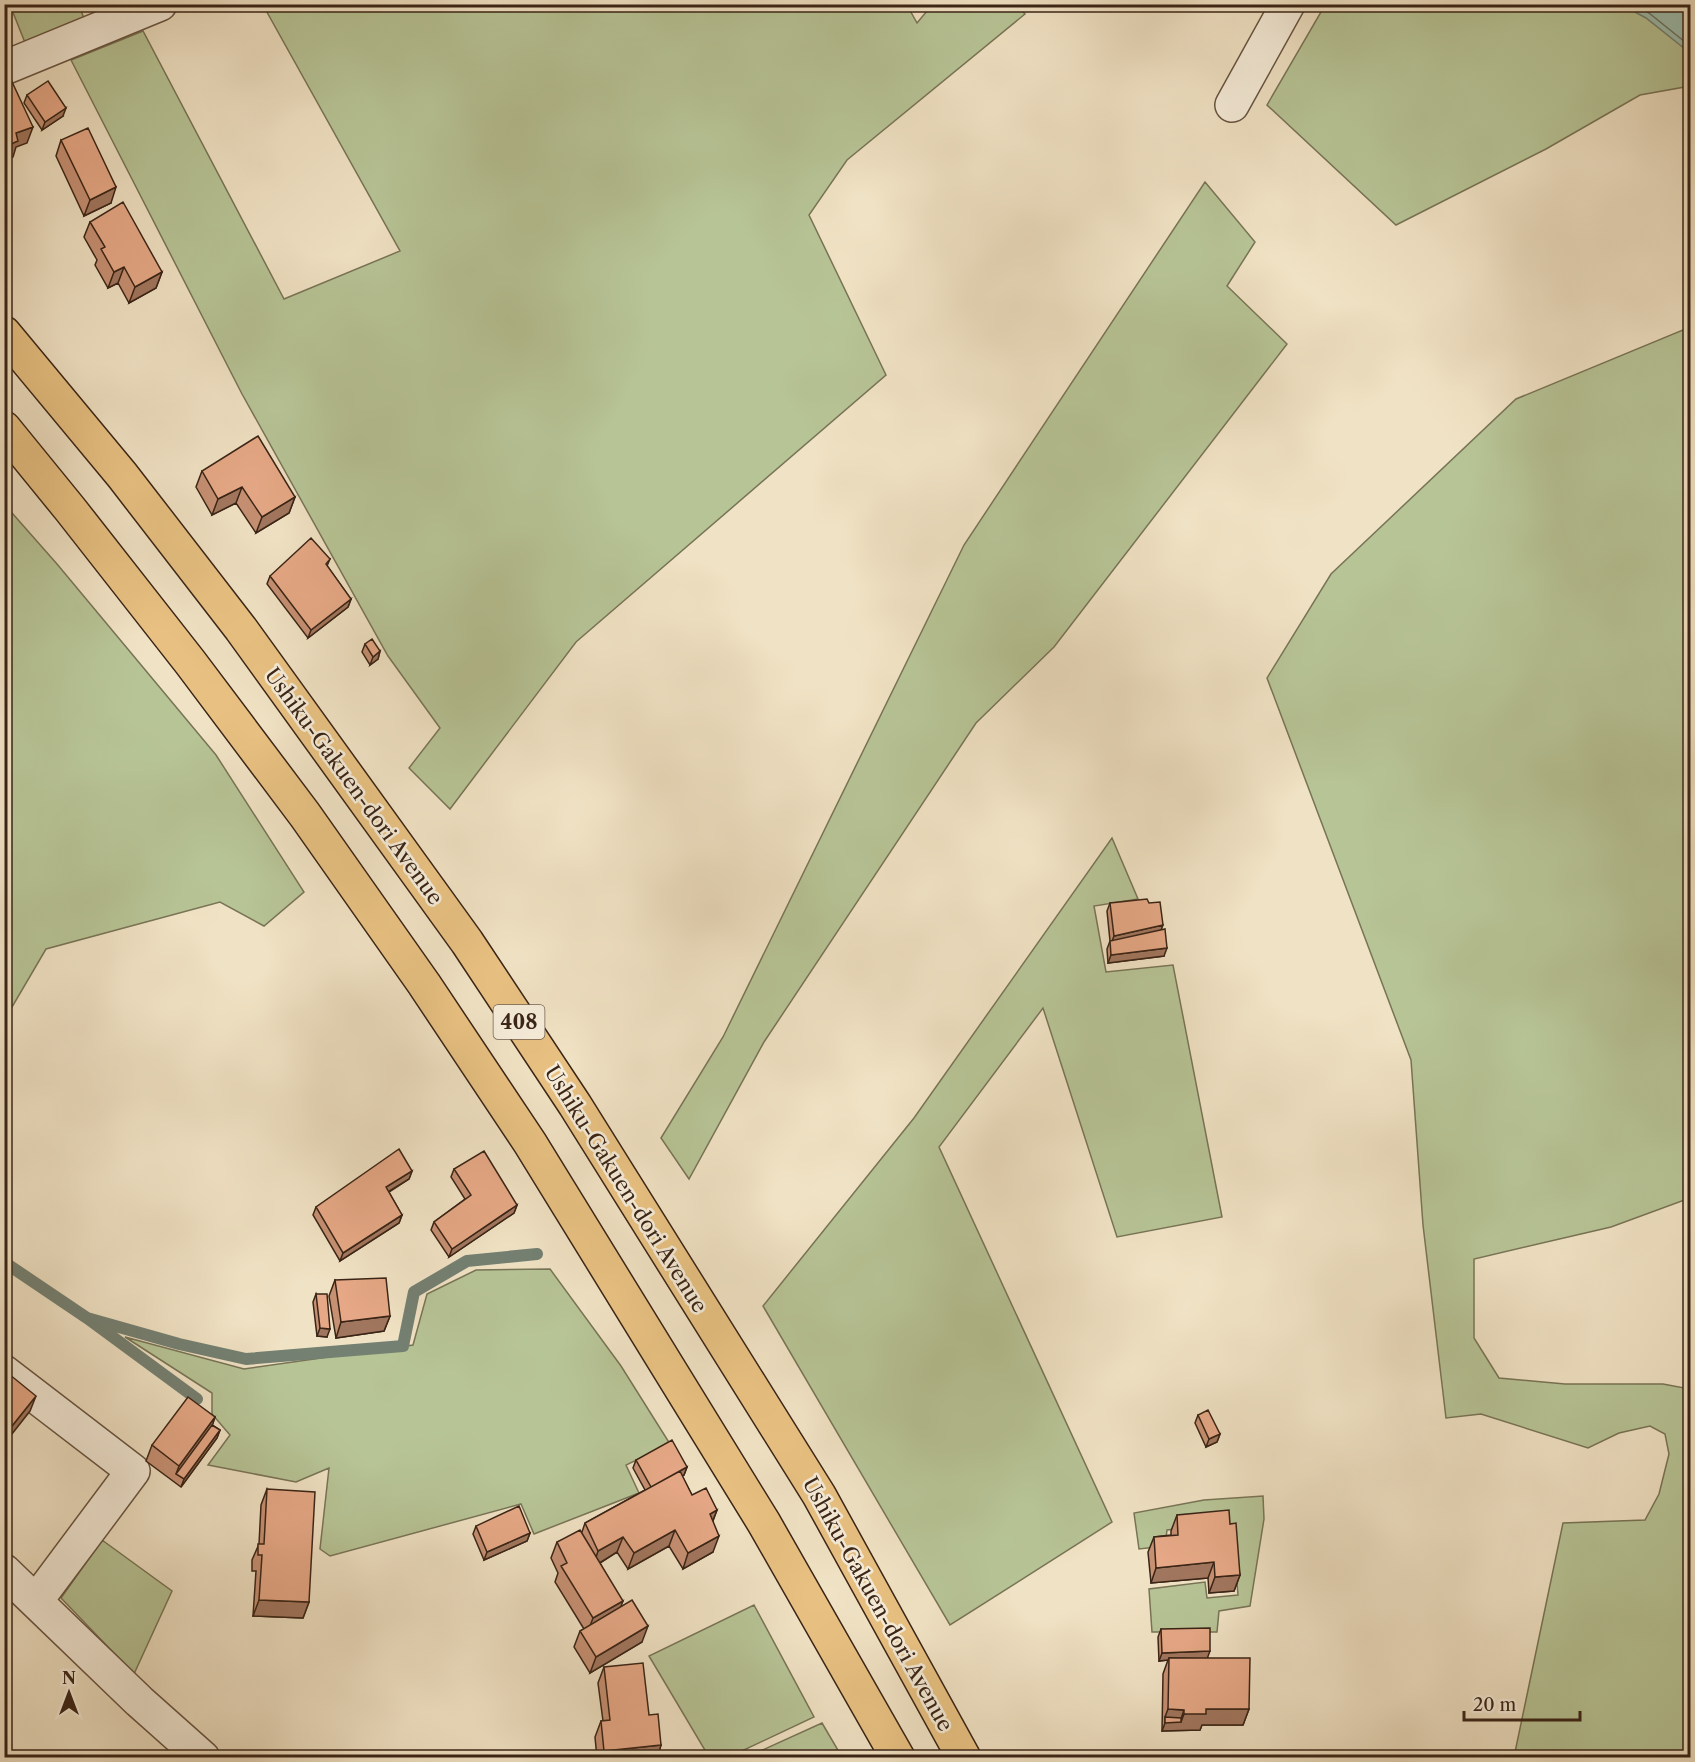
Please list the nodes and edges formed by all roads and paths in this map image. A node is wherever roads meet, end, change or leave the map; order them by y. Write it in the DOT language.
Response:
graph roads {
  1 [pos="160,4"];
  2 [pos="1288,4"];
  3 [pos="4,68"];
  4 [pos="1232,105"];
  5 [pos="4,333"];
  6 [pos="4,428"];
  7 [pos="4,1372"];
  8 [pos="4,1570"];
  9 [pos="36,1601"];
  10 [pos="203,1758"];
  11 [pos="898,1758"];
  12 [pos="964,1758"];
  1 -- 3 [label="street"];
  2 -- 4 [label="street"];
  5 -- 12 [label="highway, Ushiku-Gakuen-dori Avenue / 408"];
  6 -- 11 [label="highway, 408"];
  7 -- 9 [label="street"];
  8 -- 9 [label="street"];
  9 -- 10 [label="street"];
}
